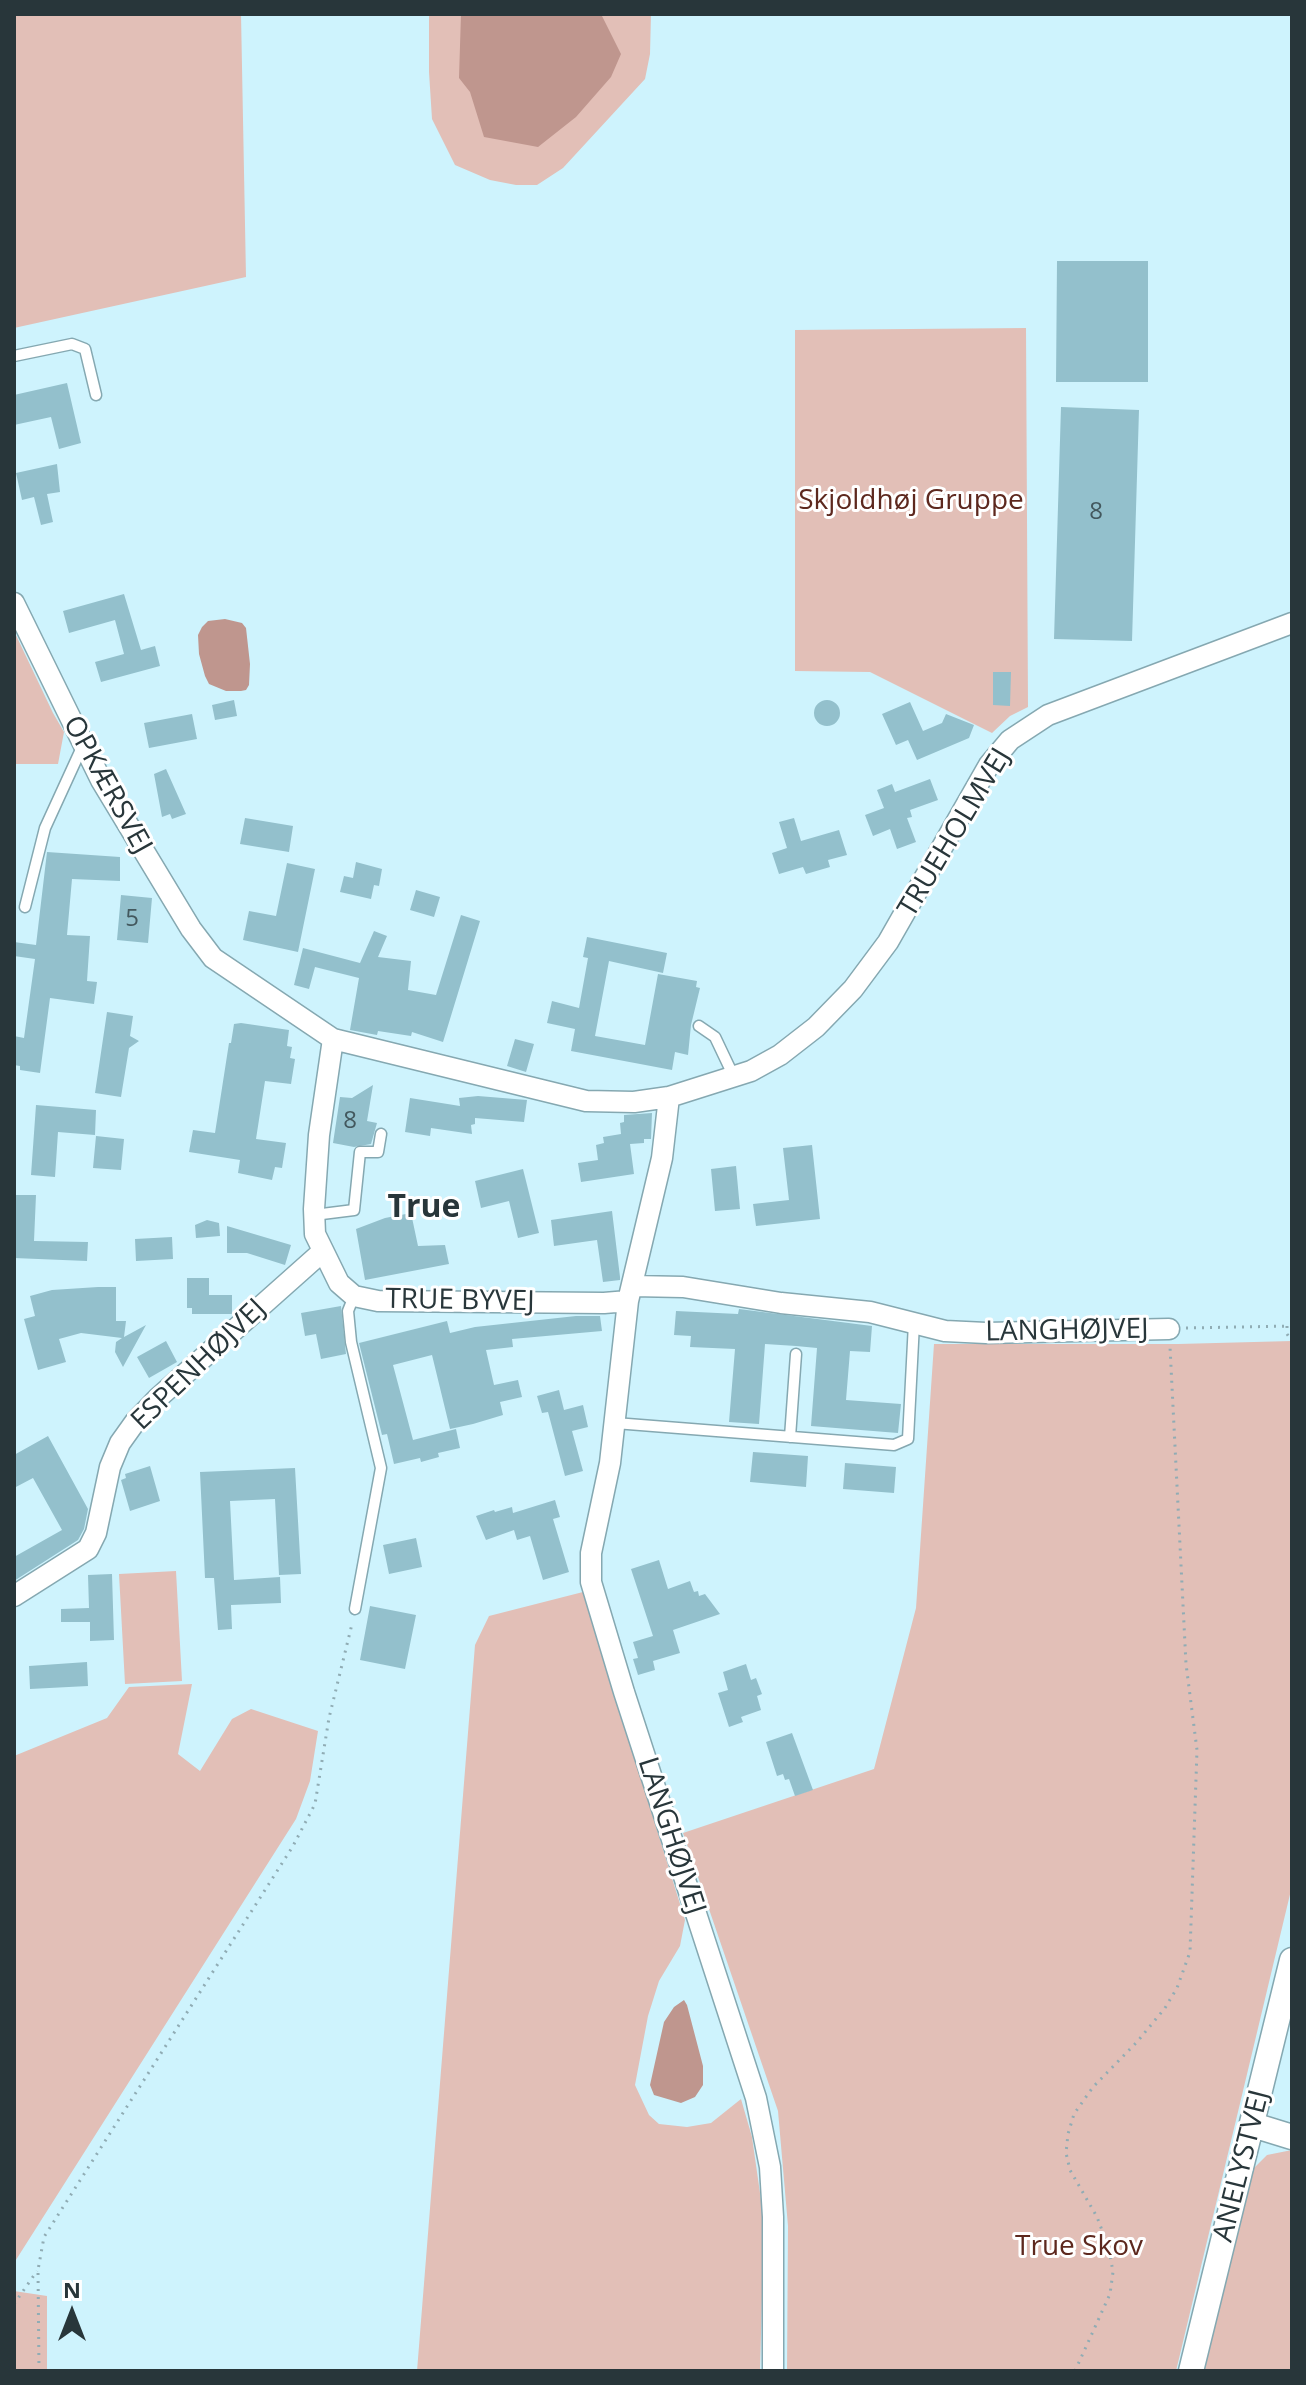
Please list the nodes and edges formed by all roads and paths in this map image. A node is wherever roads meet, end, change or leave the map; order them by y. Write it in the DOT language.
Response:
graph roads {
  1 [pos="14,356"];
  2 [pos="96,395"];
  3 [pos="14,603"];
  4 [pos="1292,623"];
  5 [pos="83,745"];
  6 [pos="25,907"];
  7 [pos="699,1026"];
  8 [pos="333,1039"];
  9 [pos="743,1074"];
  10 [pos="669,1097"];
  11 [pos="381,1134"];
  12 [pos="314,1215"];
  13 [pos="322,1252"];
  14 [pos="630,1294"];
  15 [pos="354,1296"];
  16 [pos="914,1323"];
  17 [pos="1289,1326"];
  18 [pos="1169,1329"];
  19 [pos="1292,1341"];
  20 [pos="796,1354"];
  21 [pos="615,1423"];
  22 [pos="790,1437"];
  23 [pos="14,1596"];
  24 [pos="355,1609"];
  25 [pos="1292,1960"];
  26 [pos="1253,2125"];
  27 [pos="1292,2137"];
  28 [pos="38,2270"];
  29 [pos="14,2304"];
  30 [pos="39,2371"];
  31 [pos="773,2371"];
  32 [pos="1075,2371"];
  33 [pos="1191,2371"];
  1 -- 2 [label="lane"];
  3 -- 5 [label="street, OPKÆRSVEJ"];
  4 -- 9 [label="street, TRUEHOLMVEJ"];
  5 -- 6 [label="lane"];
  5 -- 8 [label="street, OPKÆRSVEJ"];
  7 -- 9 [label="lane"];
  8 -- 10 [label="street"];
  8 -- 12 [label="street, TRUE BYVEJ"];
  9 -- 10 [label="street"];
  10 -- 14 [label="street"];
  11 -- 12 [label="lane"];
  12 -- 13 [label="street, TRUE BYVEJ"];
  13 -- 15 [label="street, TRUE BYVEJ"];
  13 -- 23 [label="street, ESPENHØJVEJ"];
  14 -- 15 [label="street, TRUE BYVEJ"];
  14 -- 16 [label="street, LANGHØJVEJ"];
  14 -- 21 [label="street, LANGHØJVEJ"];
  15 -- 24 [label="lane"];
  16 -- 18 [label="street, LANGHØJVEJ"];
  16 -- 22 [label="lane"];
  17 -- 18 [label="path"];
  17 -- 19 [label="path"];
  18 -- 32 [label="path"];
  20 -- 22 [label="lane"];
  21 -- 22 [label="lane"];
  21 -- 31 [label="street, LANGHØJVEJ"];
  24 -- 28 [label="path"];
  25 -- 26 [label="street, ANELYSTVEJ"];
  26 -- 27 [label="street"];
  26 -- 33 [label="street, ANELYSTVEJ"];
  28 -- 29 [label="path"];
  28 -- 30 [label="path"];
}
